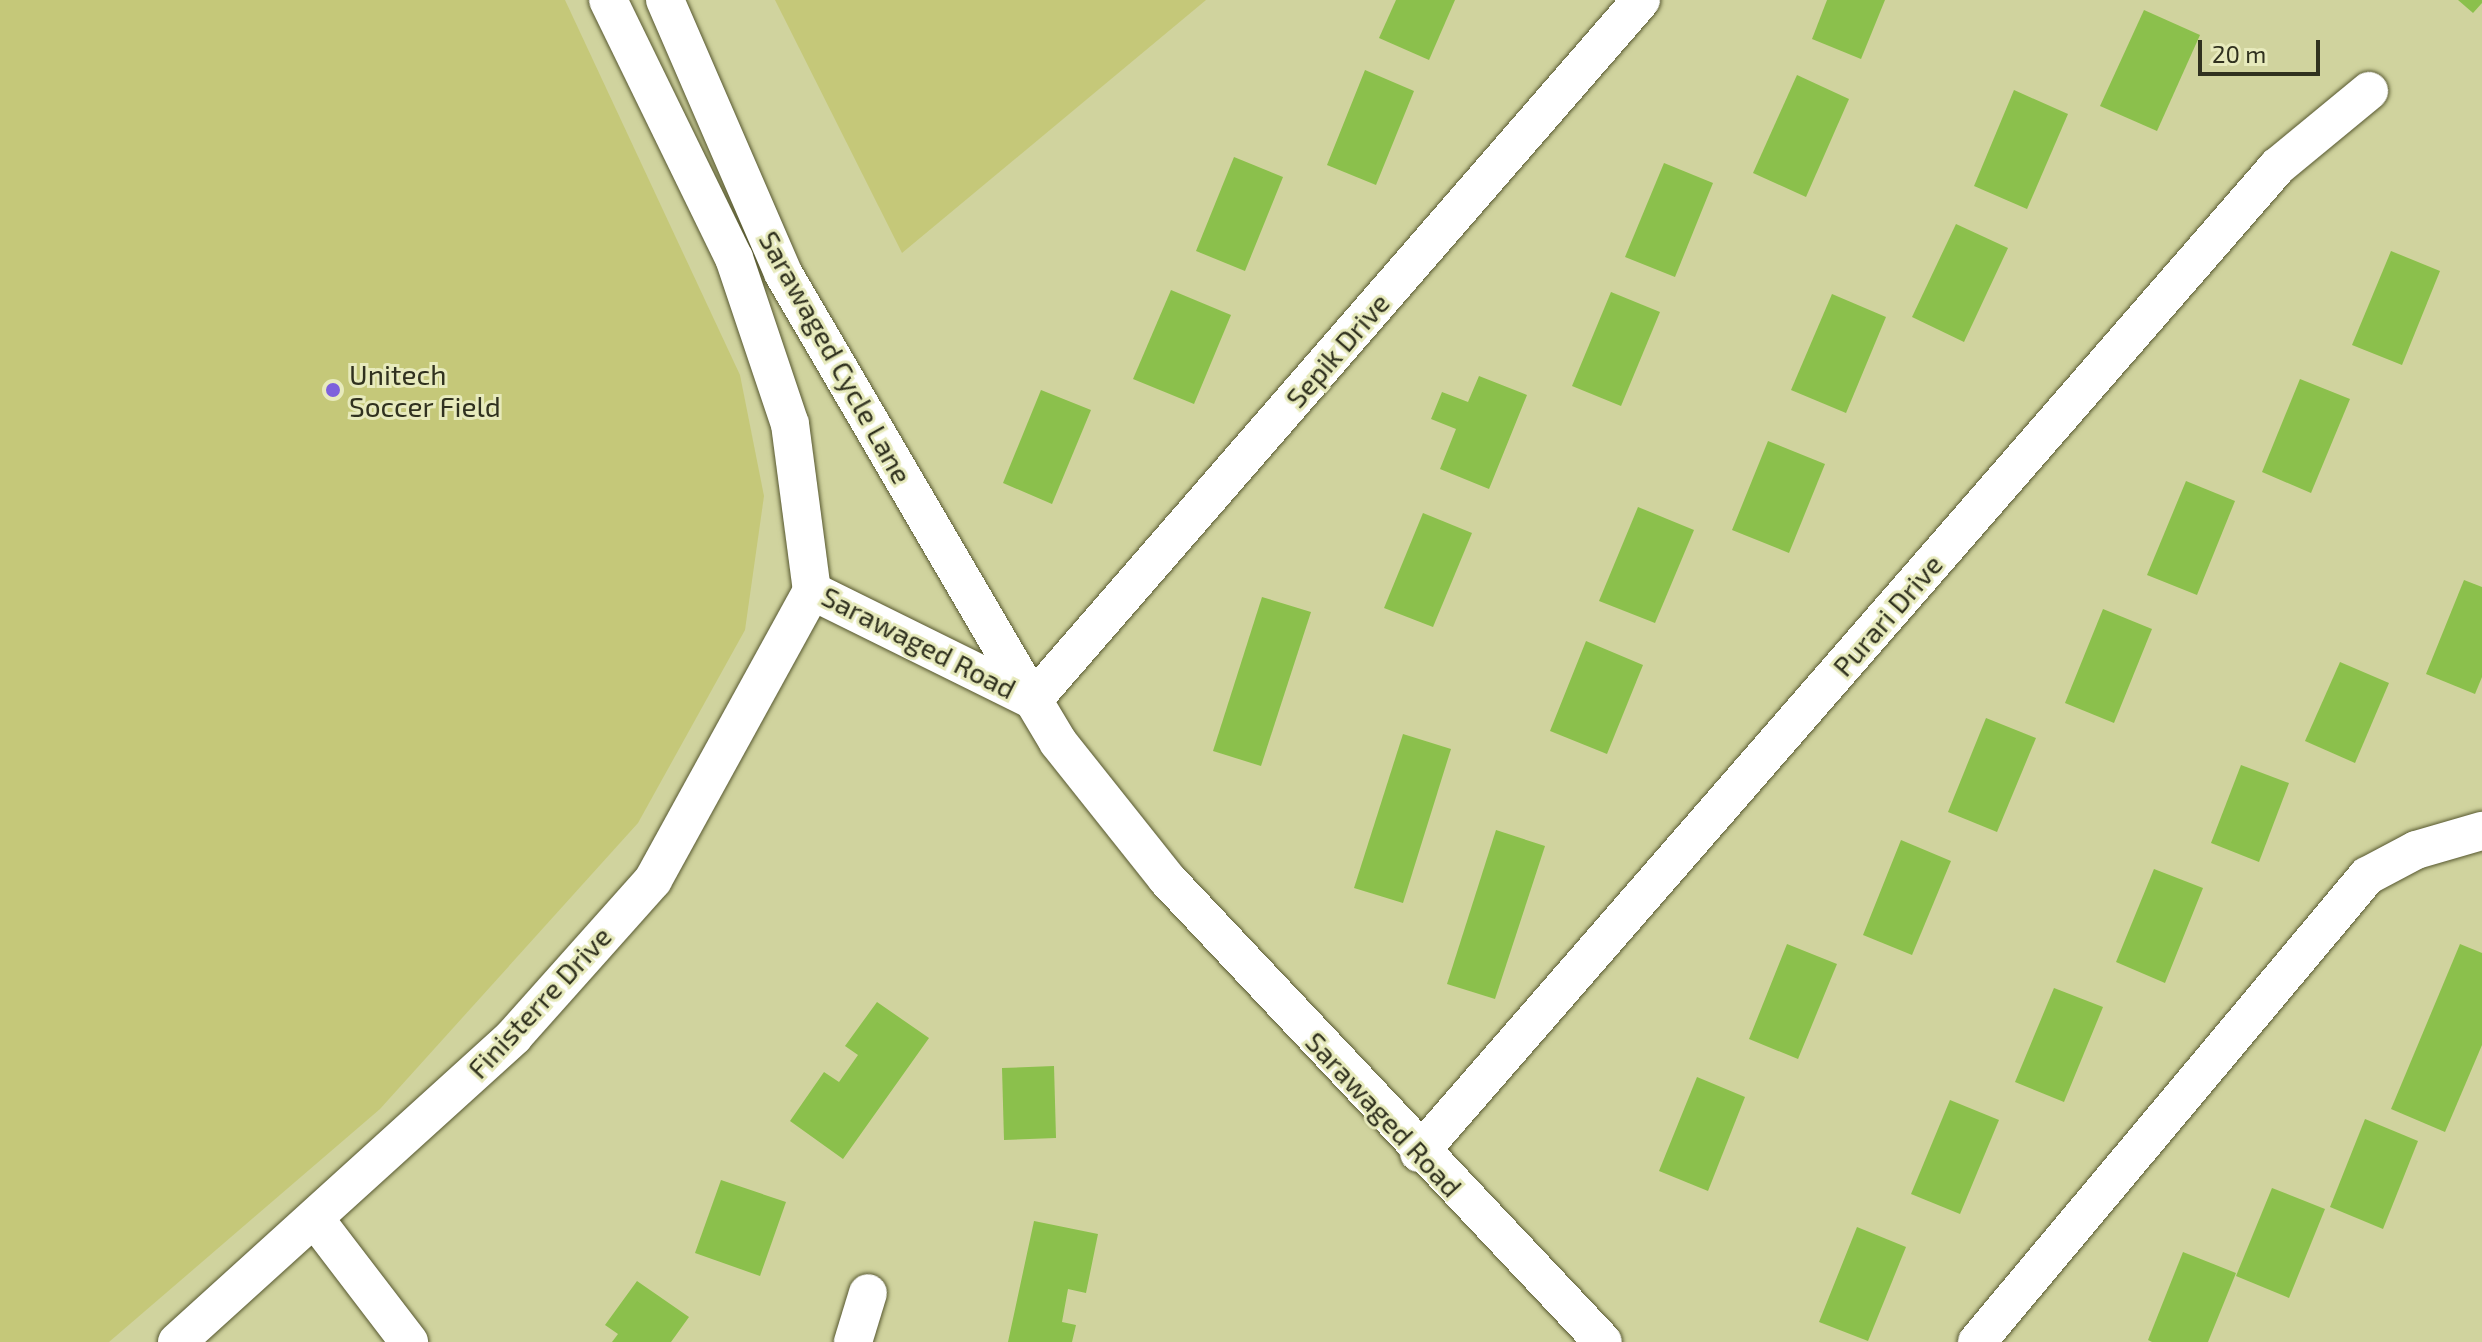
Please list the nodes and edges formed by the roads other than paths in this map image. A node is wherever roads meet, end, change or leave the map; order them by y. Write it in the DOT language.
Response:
graph roads {
  1 [pos="608,0"];
  2 [pos="665,0"];
  3 [pos="1641,0"];
  4 [pos="2369,91"];
  5 [pos="812,591"];
  6 [pos="1033,700"];
  7 [pos="2482,831"];
  8 [pos="1419,1153"];
  9 [pos="315,1219"];
  10 [pos="868,1293"];
  11 [pos="177,1342"];
  12 [pos="409,1342"];
  13 [pos="853,1342"];
  14 [pos="1603,1342"];
  15 [pos="1977,1342"];
  1 -- 5 [label="street, Sarawaged Road"];
  2 -- 6 [label="street, Sarawaged Cycle Lane"];
  3 -- 6 [label="street"];
  4 -- 8 [label="street, Purari Drive"];
  5 -- 6 [label="street, Sarawaged Road"];
  5 -- 9 [label="street, Finisterre Drive"];
  6 -- 8 [label="street, Sarawaged Road"];
  7 -- 15 [label="street"];
  8 -- 14 [label="street, Sarawaged Road"];
  9 -- 11 [label="street, Finisterre Drive"];
  9 -- 12 [label="street"];
  10 -- 13 [label="street"];
}
